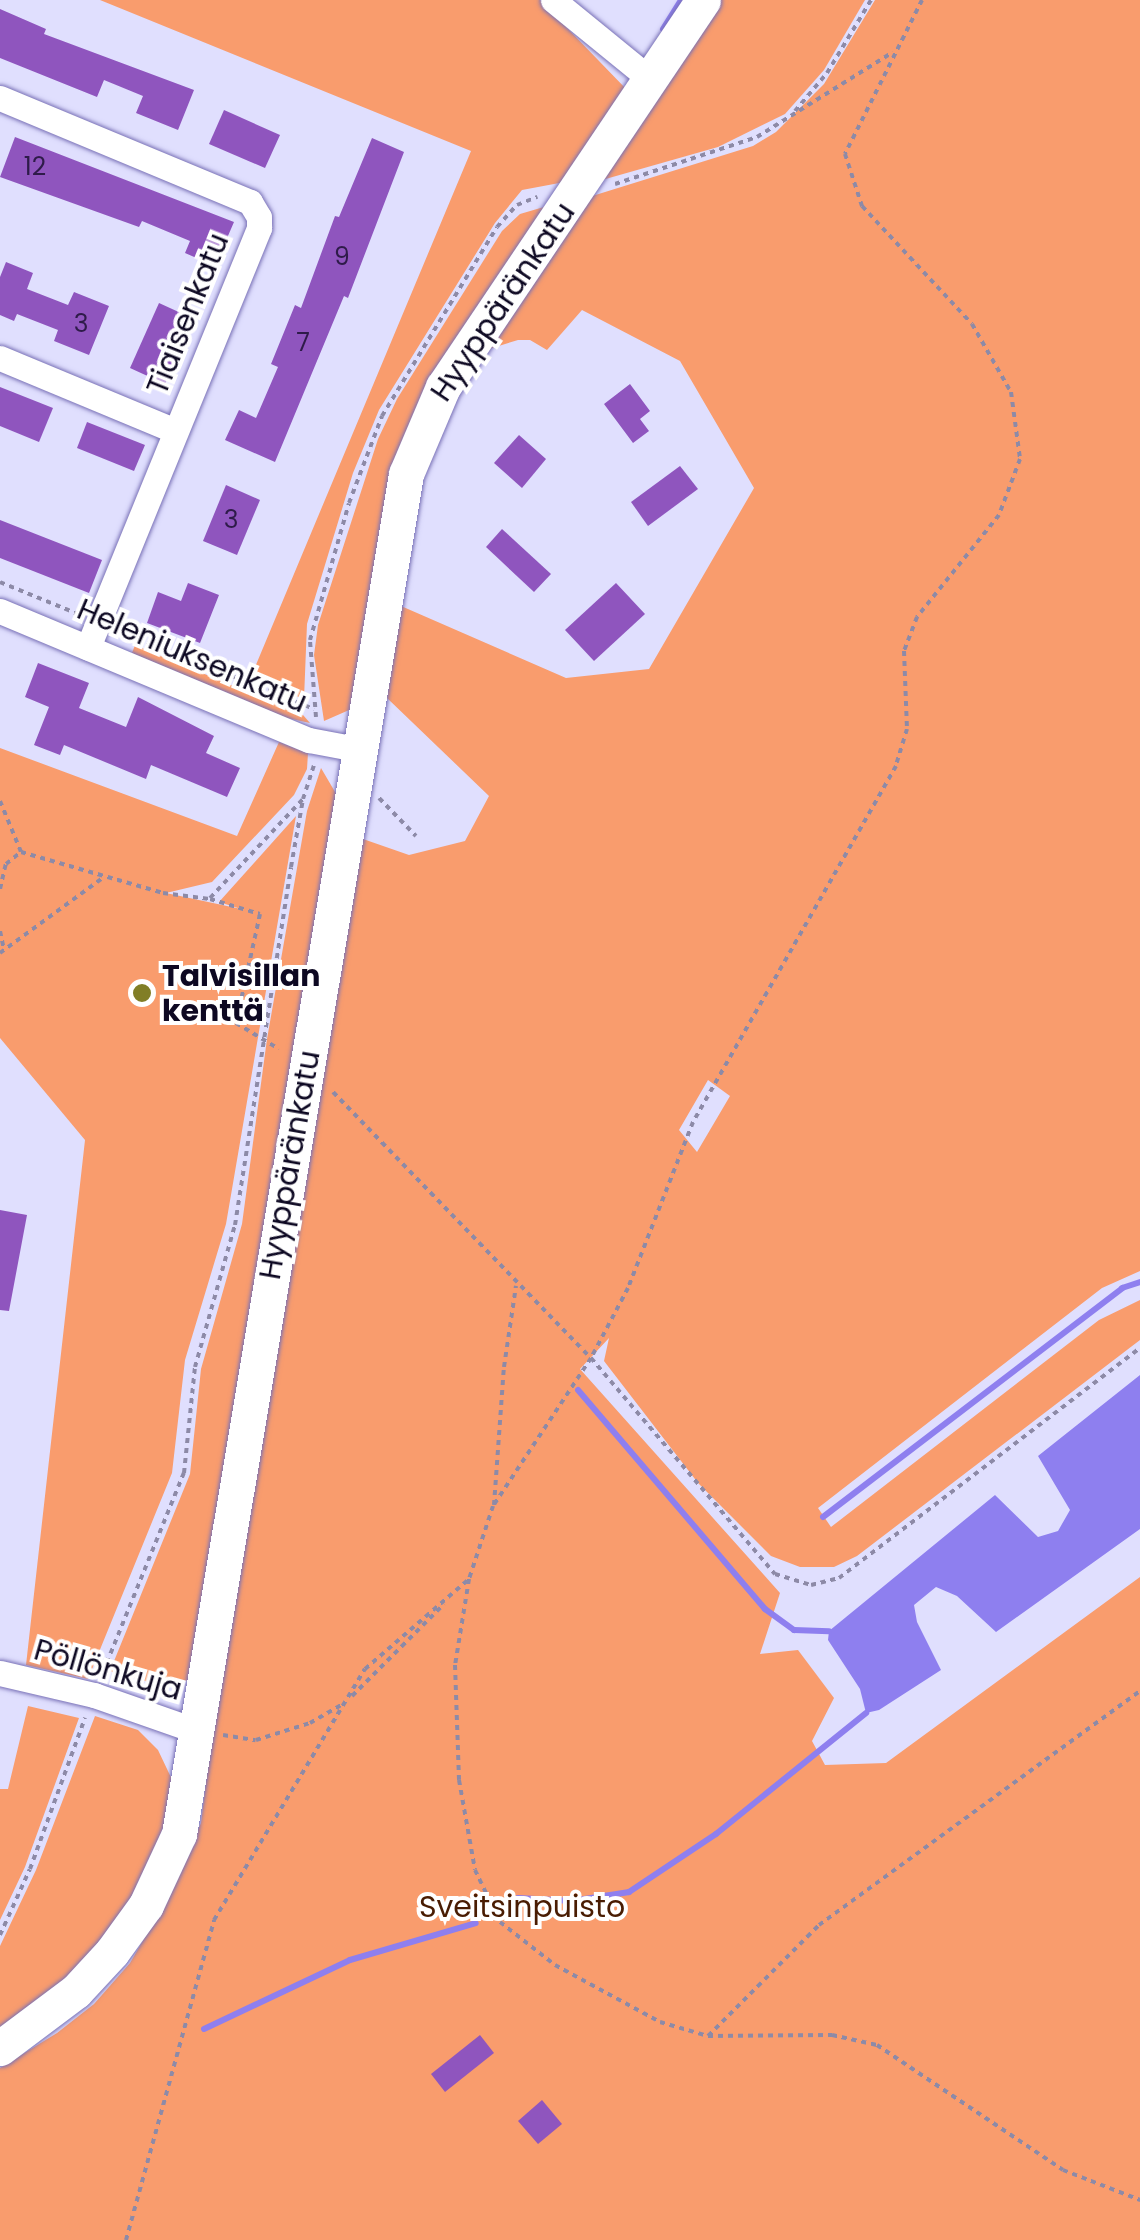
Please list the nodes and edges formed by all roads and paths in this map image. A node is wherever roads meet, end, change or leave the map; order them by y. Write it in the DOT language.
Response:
graph roads {
  1 [pos="554,0"];
  2 [pos="703,0"];
  3 [pos="871,0"];
  4 [pos="922,0"];
  5 [pos="651,80"];
  6 [pos="0,98"];
  7 [pos="788,118"];
  8 [pos="0,358"];
  9 [pos="175,432"];
  10 [pos="0,582"];
  11 [pos="0,611"];
  12 [pos="98,622"];
  13 [pos="88,648"];
  14 [pos="314,709"];
  15 [pos="362,750"];
  16 [pos="355,792"];
  17 [pos="303,800"];
  18 [pos="0,801"];
  19 [pos="416,836"];
  20 [pos="21,852"];
  21 [pos="104,877"];
  22 [pos="0,889"];
  23 [pos="210,899"];
  24 [pos="0,930"];
  25 [pos="2,952"];
  26 [pos="308,1066"];
  27 [pos="516,1286"];
  28 [pos="1140,1348"];
  29 [pos="590,1358"];
  30 [pos="494,1506"];
  31 [pos="468,1579"];
  32 [pos="0,1673"];
  33 [pos="1140,1691"];
  34 [pos="344,1703"];
  35 [pos="197,1730"];
  36 [pos="708,2036"];
  37 [pos="0,2048"];
  38 [pos="1140,2200"];
  39 [pos="126,2240"];
  1 -- 5 [label="street"];
  2 -- 5 [label="street, Hyyppäränkatu"];
  3 -- 7 [label="path"];
  4 -- 29 [label="path"];
  5 -- 15 [label="street, Hyyppäränkatu"];
  6 -- 9 [label="street, Tiaisenkatu"];
  8 -- 9 [label="street"];
  9 -- 12 [label="street, Tiaisenkatu"];
  10 -- 12 [label="path"];
  11 -- 13 [label="street, Heleniuksenkatu"];
  12 -- 13 [label="street, Tiaisenkatu"];
  12 -- 14 [label="path"];
  13 -- 15 [label="street, Heleniuksenkatu"];
  15 -- 16 [label="street, Hyyppäränkatu"];
  16 -- 19 [label="path"];
  16 -- 26 [label="street, Hyyppäränkatu"];
  17 -- 23 [label="path"];
  18 -- 20 [label="path"];
  20 -- 21 [label="path"];
  20 -- 22 [label="path"];
  21 -- 23 [label="path"];
  21 -- 25 [label="path"];
  23 -- 26 [label="path"];
  24 -- 25 [label="path"];
  26 -- 27 [label="path"];
  26 -- 35 [label="street, Hyyppäränkatu"];
  27 -- 29 [label="path"];
  27 -- 30 [label="path"];
  28 -- 29 [label="path"];
  29 -- 30 [label="path"];
  30 -- 31 [label="path"];
  31 -- 34 [label="path"];
  31 -- 34 [label="path"];
  31 -- 36 [label="path"];
  32 -- 35 [label="street, Pöllönkuja"];
  33 -- 36 [label="path"];
  34 -- 35 [label="path"];
  34 -- 39 [label="path"];
  35 -- 37 [label="street, Hyyppäränkatu"];
  36 -- 38 [label="path"];
}
